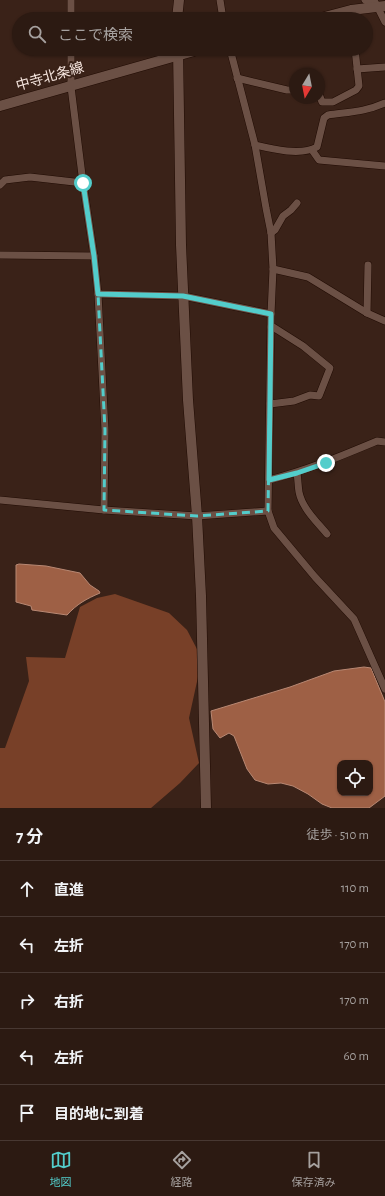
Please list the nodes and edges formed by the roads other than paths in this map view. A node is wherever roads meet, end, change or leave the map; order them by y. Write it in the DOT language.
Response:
graph roads {
  1 [pos="71,0"];
  2 [pos="179,0"];
  3 [pos="220,0"];
  4 [pos="365,0"];
  5 [pos="381,7"];
  6 [pos="71,12"];
  7 [pos="178,12"];
  8 [pos="222,12"];
  9 [pos="360,12"];
  10 [pos="385,22"];
  11 [pos="71,56"];
  12 [pos="166,56"];
  13 [pos="178,56"];
  14 [pos="232,56"];
  15 [pos="356,56"];
  16 [pos="385,67"];
  17 [pos="357,69"];
  18 [pos="238,78"];
  19 [pos="71,87"];
  20 [pos="289,90"];
  21 [pos="325,102"];
  22 [pos="333,102"];
  23 [pos="385,102"];
  24 [pos="0,106"];
  25 [pos="338,114"];
  26 [pos="255,145"];
  27 [pos="312,150"];
  28 [pos="385,166"];
  29 [pos="83,183"];
  30 [pos="0,185"];
  31 [pos="297,204"];
  32 [pos="271,233"];
  33 [pos="0,255"];
  34 [pos="94,256"];
  35 [pos="368,265"];
  36 [pos="273,269"];
  37 [pos="98,294"];
  38 [pos="183,296"];
  39 [pos="367,313"];
  40 [pos="271,314"];
  41 [pos="385,322"];
  42 [pos="271,327"];
  43 [pos="270,404"];
  44 [pos="385,442"];
  45 [pos="297,473"];
  46 [pos="269,480"];
  47 [pos="0,500"];
  48 [pos="104,510"];
  49 [pos="268,511"];
  50 [pos="197,516"];
  51 [pos="327,534"];
  52 [pos="385,689"];
  53 [pos="206,808"];
  1 -- 6 [label="street"];
  2 -- 7 [label="street"];
  3 -- 8 [label="street"];
  4 -- 5 [label="street"];
  5 -- 9 [label="street"];
  5 -- 10 [label="street"];
  11 -- 19 [label="street"];
  12 -- 19 [label="street, 中寺北条線"];
  13 -- 38 [label="street"];
  14 -- 18 [label="street"];
  15 -- 17 [label="street"];
  16 -- 17 [label="street"];
  17 -- 22 [label="street"];
  18 -- 20 [label="street"];
  18 -- 26 [label="street"];
  19 -- 24 [label="street, 中寺北条線"];
  19 -- 29 [label="street"];
  21 -- 22 [label="street"];
  22 -- 25 [label="street"];
  23 -- 25 [label="street"];
  25 -- 27 [label="street"];
  26 -- 27 [label="street"];
  26 -- 32 [label="street"];
  27 -- 28 [label="street"];
  29 -- 30 [label="street"];
  29 -- 34 [label="street"];
  31 -- 32 [label="street"];
  32 -- 36 [label="street"];
  33 -- 34 [label="street"];
  34 -- 37 [label="street"];
  35 -- 39 [label="street"];
  36 -- 39 [label="street"];
  36 -- 40 [label="street"];
  37 -- 38 [label="street"];
  37 -- 48 [label="street"];
  38 -- 40 [label="street"];
  38 -- 50 [label="street"];
  39 -- 41 [label="street"];
  40 -- 42 [label="street"];
  42 -- 43 [label="street"];
  42 -- 43 [label="street"];
  43 -- 46 [label="street"];
  44 -- 45 [label="street"];
  45 -- 46 [label="street"];
  45 -- 51 [label="street"];
  46 -- 49 [label="street"];
  47 -- 48 [label="street"];
  48 -- 50 [label="street"];
  49 -- 50 [label="street"];
  49 -- 52 [label="street"];
  50 -- 53 [label="street"];
}
